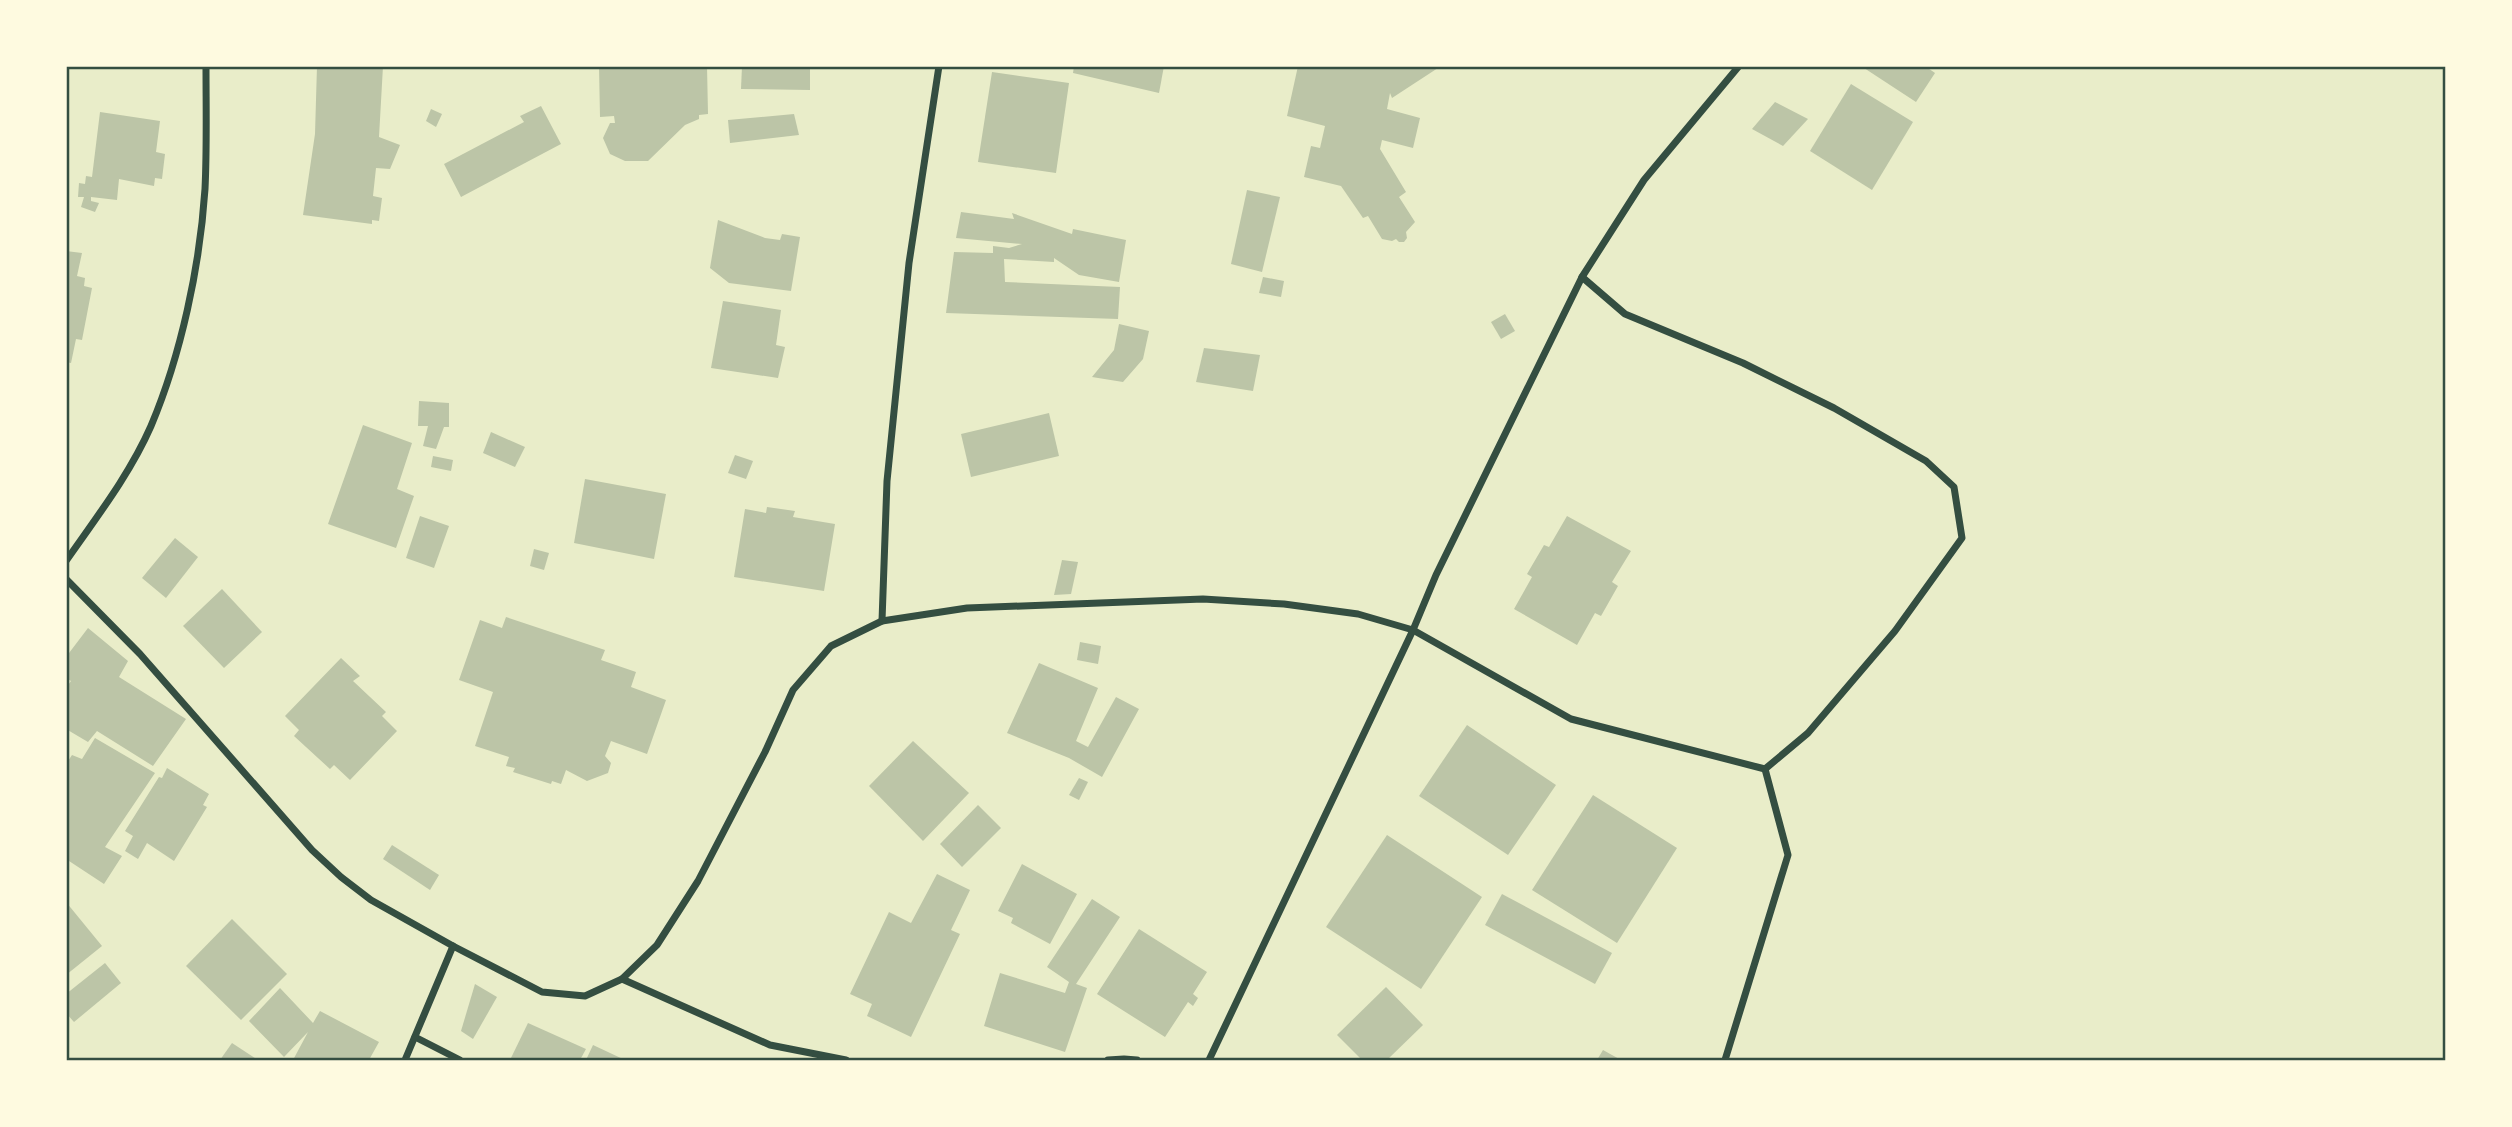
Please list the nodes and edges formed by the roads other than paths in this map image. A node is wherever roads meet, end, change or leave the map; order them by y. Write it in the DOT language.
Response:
graph roads {
  1 [pos="206,66"];
  2 [pos="939,66"];
  3 [pos="1739,66"];
  4 [pos="1581,277"];
  5 [pos="66,561"];
  6 [pos="66,579"];
  7 [pos="882,621"];
  8 [pos="1413,630"];
  9 [pos="1765,769"];
  10 [pos="453,946"];
  11 [pos="622,979"];
  12 [pos="415,1037"];
  13 [pos="405,1060"];
  14 [pos="460,1060"];
  15 [pos="846,1060"];
  16 [pos="1108,1060"];
  17 [pos="1137,1060"];
  18 [pos="1209,1060"];
  19 [pos="1725,1060"];
  1 -- 5 [label="street"];
  2 -- 7 [label="street"];
  3 -- 4 [label="street"];
  4 -- 8 [label="street"];
  4 -- 9 [label="street"];
  6 -- 10 [label="street"];
  7 -- 8 [label="street"];
  7 -- 11 [label="street"];
  8 -- 9 [label="street"];
  8 -- 18 [label="street"];
  9 -- 19 [label="street"];
  10 -- 11 [label="street"];
  10 -- 12 [label="street"];
  11 -- 15 [label="street"];
  12 -- 13 [label="street"];
  12 -- 14 [label="street"];
  16 -- 17 [label="street"];
}
